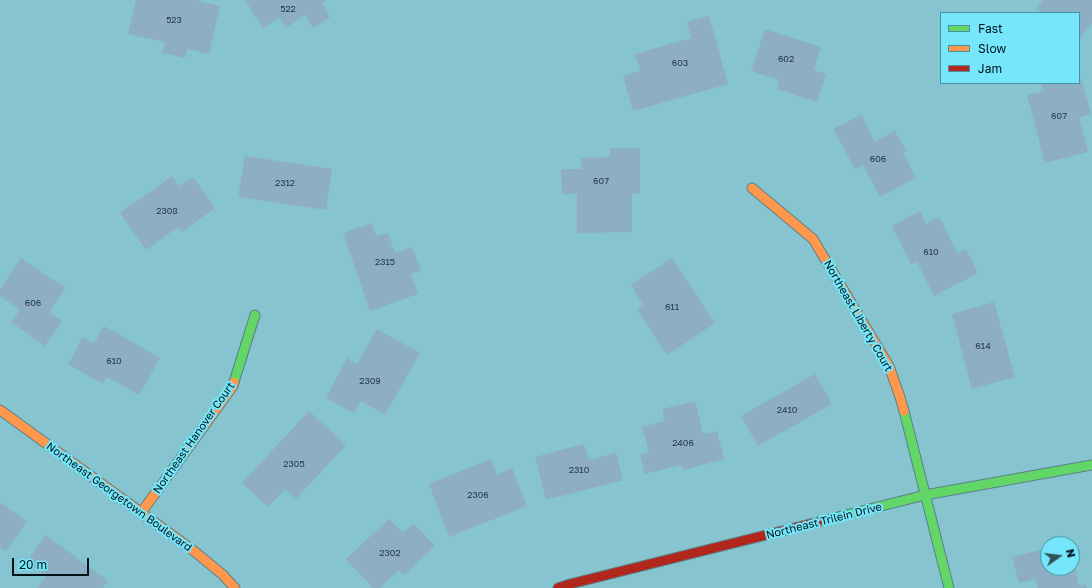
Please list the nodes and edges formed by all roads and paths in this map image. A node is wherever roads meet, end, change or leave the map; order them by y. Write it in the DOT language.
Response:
graph roads {
  1 [pos="752,188"];
  2 [pos="255,315"];
  3 [pos="0,410"];
  4 [pos="1092,465"];
  5 [pos="925,495"];
  6 [pos="141,513"];
  7 [pos="235,588"];
  8 [pos="558,588"];
  9 [pos="949,588"];
  1 -- 5 [label="street, Northeast Liberty Court"];
  2 -- 6 [label="street, Northeast Hanover Court"];
  3 -- 6 [label="street, Northeast Georgetown Boulevard"];
  4 -- 5 [label="street, Northeast Trilein Drive"];
  5 -- 8 [label="street, Northeast Trilein Drive"];
  5 -- 9 [label="street, Northeast Liberty Court"];
  6 -- 7 [label="street, Northeast Georgetown Boulevard"];
}
